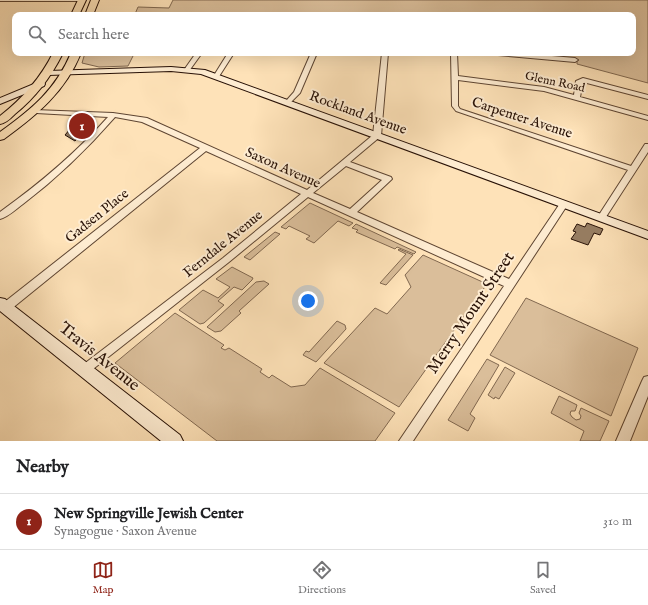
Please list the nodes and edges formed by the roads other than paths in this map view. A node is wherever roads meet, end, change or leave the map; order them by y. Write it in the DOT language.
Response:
graph roads {
  1 [pos="0,0"];
  2 [pos="24,0"];
  3 [pos="82,0"];
  4 [pos="95,0"];
  5 [pos="76,12"];
  6 [pos="90,12"];
  7 [pos="56,56"];
  8 [pos="75,56"];
  9 [pos="197,56"];
  10 [pos="229,56"];
  11 [pos="313,56"];
  12 [pos="385,56"];
  13 [pos="454,56"];
  14 [pos="531,56"];
  15 [pos="575,60"];
  16 [pos="187,70"];
  17 [pos="68,72"];
  18 [pos="48,73"];
  19 [pos="216,77"];
  20 [pos="455,78"];
  21 [pos="41,84"];
  22 [pos="648,97"];
  23 [pos="577,98"];
  24 [pos="0,102"];
  25 [pos="288,102"];
  26 [pos="16,108"];
  27 [pos="36,111"];
  28 [pos="113,115"];
  29 [pos="648,118"];
  30 [pos="0,121"];
  31 [pos="377,136"];
  32 [pos="0,137"];
  33 [pos="648,146"];
  34 [pos="205,148"];
  35 [pos="346,163"];
  36 [pos="633,169"];
  37 [pos="307,193"];
  38 [pos="564,204"];
  39 [pos="351,213"];
  40 [pos="0,216"];
  41 [pos="601,218"];
  42 [pos="648,235"];
  43 [pos="510,284"];
  44 [pos="3,305"];
  45 [pos="84,370"];
  46 [pos="648,382"];
  47 [pos="174,441"];
  48 [pos="406,441"];
  49 [pos="623,441"];
  1 -- 2 [label="street"];
  2 -- 3 [label="street"];
  3 -- 5 [label="main road"];
  4 -- 6 [label="main road"];
  7 -- 18 [label="main road"];
  8 -- 17 [label="main road"];
  9 -- 16 [label="street"];
  10 -- 19 [label="street"];
  11 -- 25 [label="street"];
  12 -- 31 [label="street"];
  13 -- 20 [label="street, Carpenter Avenue"];
  14 -- 15 [label="street"];
  16 -- 17 [label="street, Rockland Avenue"];
  16 -- 19 [label="street, Rockland Avenue"];
  17 -- 18 [label="street, Rockland Avenue"];
  17 -- 27 [label="main road"];
  18 -- 21 [label="main road"];
  19 -- 25 [label="street, Rockland Avenue"];
  20 -- 23 [label="street, Glenn Road"];
  20 -- 36 [label="street, Carpenter Avenue"];
  21 -- 24 [label="street"];
  21 -- 26 [label="main road"];
  22 -- 23 [label="street"];
  23 -- 29 [label="street, Glenn Road"];
  24 -- 26 [label="street"];
  25 -- 31 [label="street, Rockland Avenue"];
  26 -- 30 [label="main road"];
  27 -- 28 [label="street, Saxon Avenue"];
  27 -- 32 [label="main road"];
  28 -- 34 [label="street, Saxon Avenue"];
  28 -- 40 [label="street"];
  31 -- 35 [label="street, Ferndale Avenue"];
  31 -- 38 [label="street, Rockland Avenue"];
  33 -- 36 [label="street"];
  34 -- 37 [label="street, Saxon Avenue"];
  34 -- 44 [label="street, Gadsen Place"];
  35 -- 37 [label="street, Ferndale Avenue"];
  35 -- 39 [label="street"];
  36 -- 41 [label="street"];
  37 -- 39 [label="street, Saxon Avenue"];
  37 -- 45 [label="street, Ferndale Avenue"];
  38 -- 41 [label="street, Rockland Avenue"];
  38 -- 43 [label="street, Merry Mount Street"];
  39 -- 43 [label="street, Saxon Avenue"];
  41 -- 42 [label="street, Rockland Avenue"];
  43 -- 48 [label="street, Merry Mount Street"];
  44 -- 45 [label="street, Travis Avenue"];
  45 -- 47 [label="street, Travis Avenue"];
  46 -- 49 [label="street"];
}
